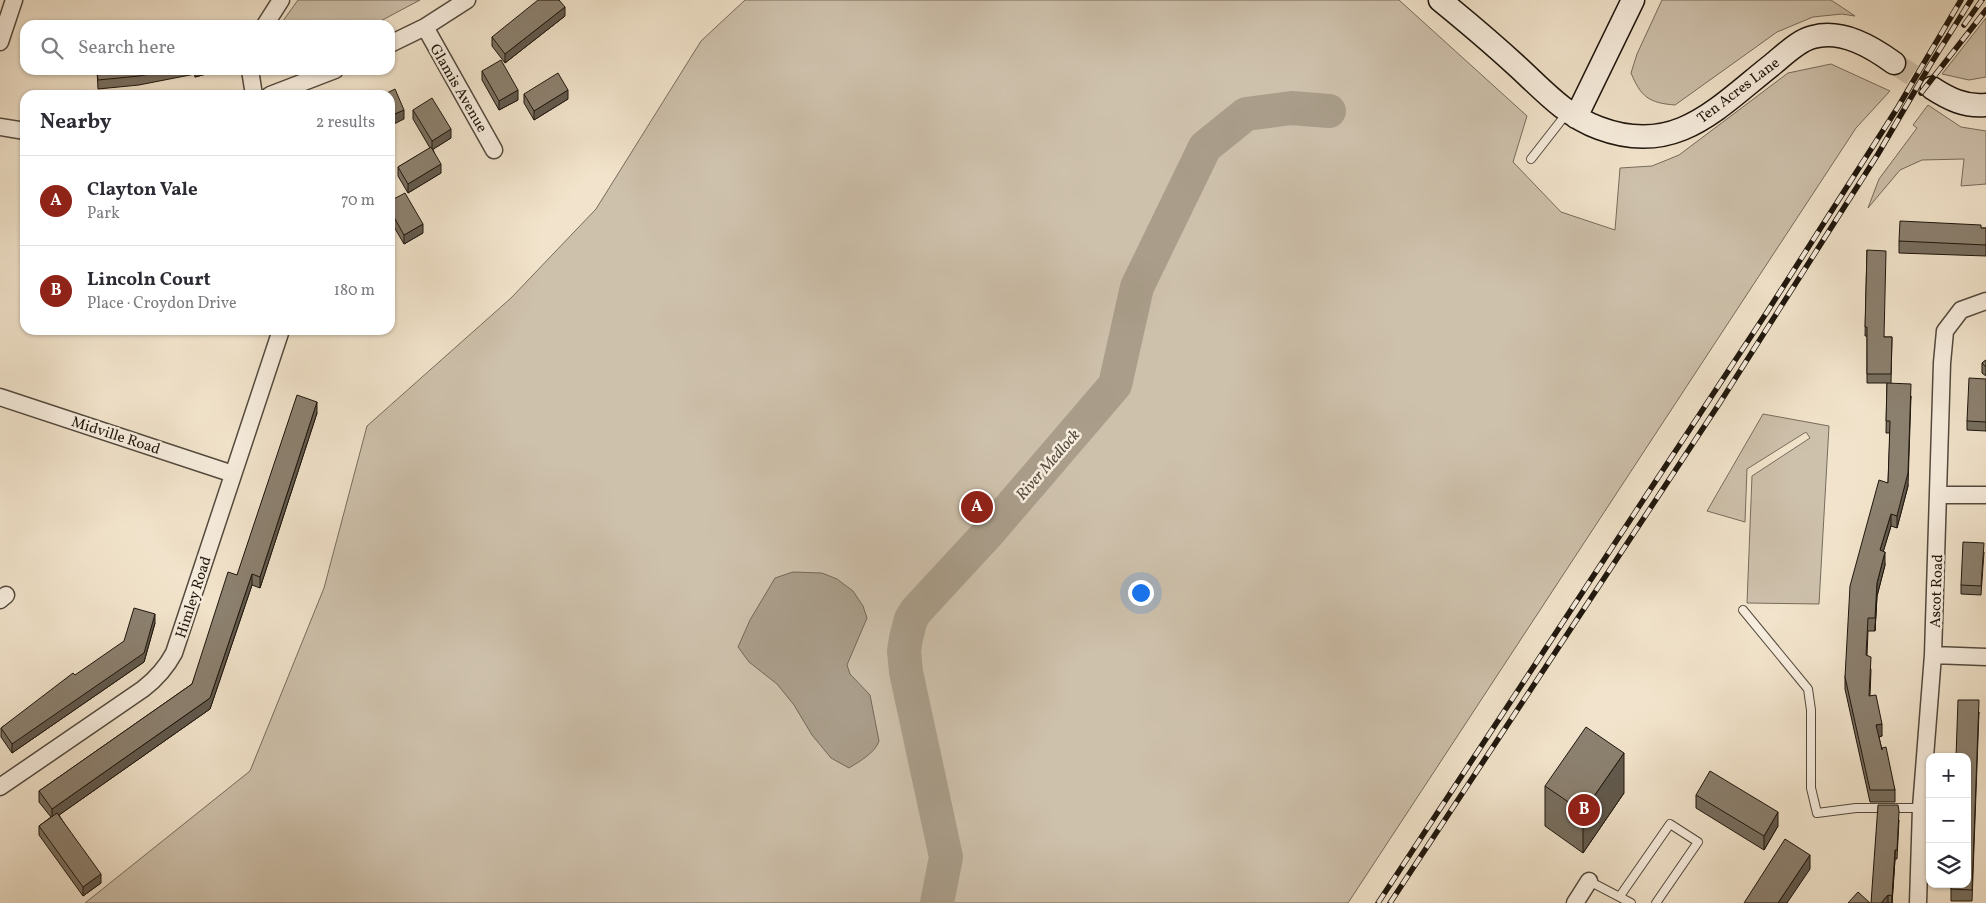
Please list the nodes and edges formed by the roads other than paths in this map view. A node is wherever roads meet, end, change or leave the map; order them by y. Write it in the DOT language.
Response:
graph roads {
  1 [pos="14,0"];
  2 [pos="281,0"];
  3 [pos="467,0"];
  4 [pos="1440,0"];
  5 [pos="1633,0"];
  6 [pos="268,20"];
  7 [pos="425,27"];
  8 [pos="0,42"];
  9 [pos="395,42"];
  10 [pos="1894,63"];
  11 [pos="251,75"];
  12 [pos="322,75"];
  13 [pos="1932,88"];
  14 [pos="253,90"];
  15 [pos="283,90"];
  16 [pos="1986,105"];
  17 [pos="1572,115"];
  18 [pos="0,127"];
  19 [pos="20,130"];
  20 [pos="494,150"];
  21 [pos="1531,159"];
  22 [pos="1986,301"];
  23 [pos="279,335"];
  24 [pos="0,397"];
  25 [pos="233,474"];
  26 [pos="1939,495"];
  27 [pos="1986,495"];
  28 [pos="1743,610"];
  29 [pos="1934,655"];
  30 [pos="1986,657"];
  31 [pos="0,787"];
  32 [pos="1921,808"];
  33 [pos="1589,880"];
  34 [pos="1620,896"];
  35 [pos="1575,903"];
  36 [pos="1631,903"];
  37 [pos="1656,903"];
  38 [pos="1918,903"];
  1 -- 8 [label="street"];
  2 -- 6 [label="street"];
  3 -- 7 [label="street"];
  4 -- 17 [label="street, Ten Acres Lane"];
  5 -- 17 [label="street"];
  7 -- 9 [label="street"];
  7 -- 20 [label="street, Glamis Avenue"];
  10 -- 17 [label="street, Ten Acres Lane"];
  11 -- 14 [label="street"];
  12 -- 15 [label="street"];
  13 -- 16 [label="street"];
  17 -- 21 [label="lane"];
  18 -- 19 [label="street"];
  22 -- 26 [label="street, Ascot Road"];
  23 -- 25 [label="street, Himley Road"];
  24 -- 25 [label="street, Midville Road"];
  25 -- 31 [label="street, Himley Road"];
  26 -- 27 [label="street"];
  26 -- 29 [label="street, Ascot Road"];
  28 -- 32 [label="lane"];
  29 -- 30 [label="street"];
  29 -- 32 [label="street, Ascot Road"];
  32 -- 38 [label="street, Ascot Road"];
  33 -- 34 [label="lane"];
  33 -- 35 [label="street"];
  34 -- 36 [label="lane"];
  34 -- 37 [label="lane"];
}
